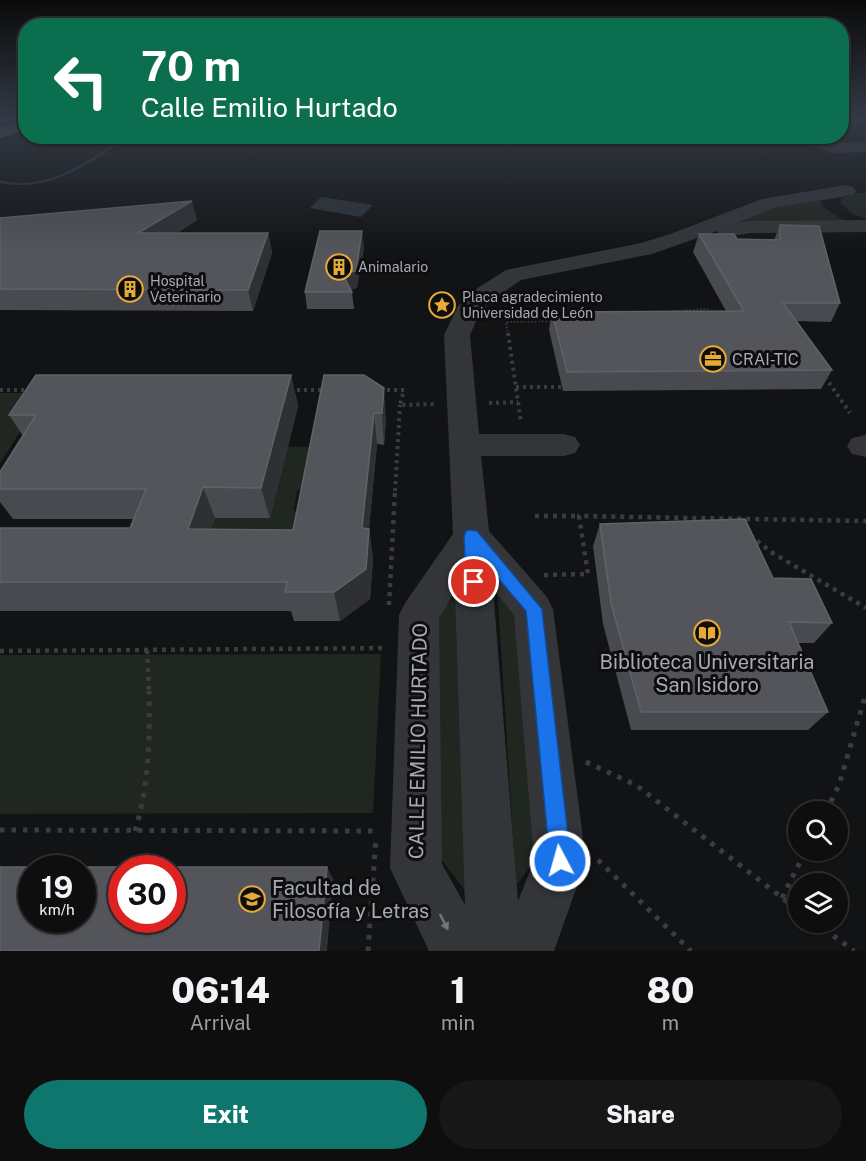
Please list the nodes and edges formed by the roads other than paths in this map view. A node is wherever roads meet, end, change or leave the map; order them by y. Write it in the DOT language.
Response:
graph roads {
  1 [pos="844,163"];
  2 [pos="854,163"];
  3 [pos="855,180"];
  4 [pos="866,225"];
  5 [pos="678,239"];
  6 [pos="465,445"];
  7 [pos="564,445"];
  8 [pos="471,536"];
  9 [pos="459,951"];
  10 [pos="494,951"];
  11 [pos="526,951"];
  1 -- 3 [label="street"];
  2 -- 3 [label="street"];
  3 -- 4 [label="street"];
  3 -- 5 [label="street"];
  4 -- 5 [label="street"];
  5 -- 6 [label="street"];
  6 -- 7 [label="street"];
  6 -- 8 [label="street"];
  8 -- 9 [label="street, CALLE EMILIO HURTADO, one-way"];
  8 -- 10 [label="street"];
  8 -- 11 [label="street"];
}
